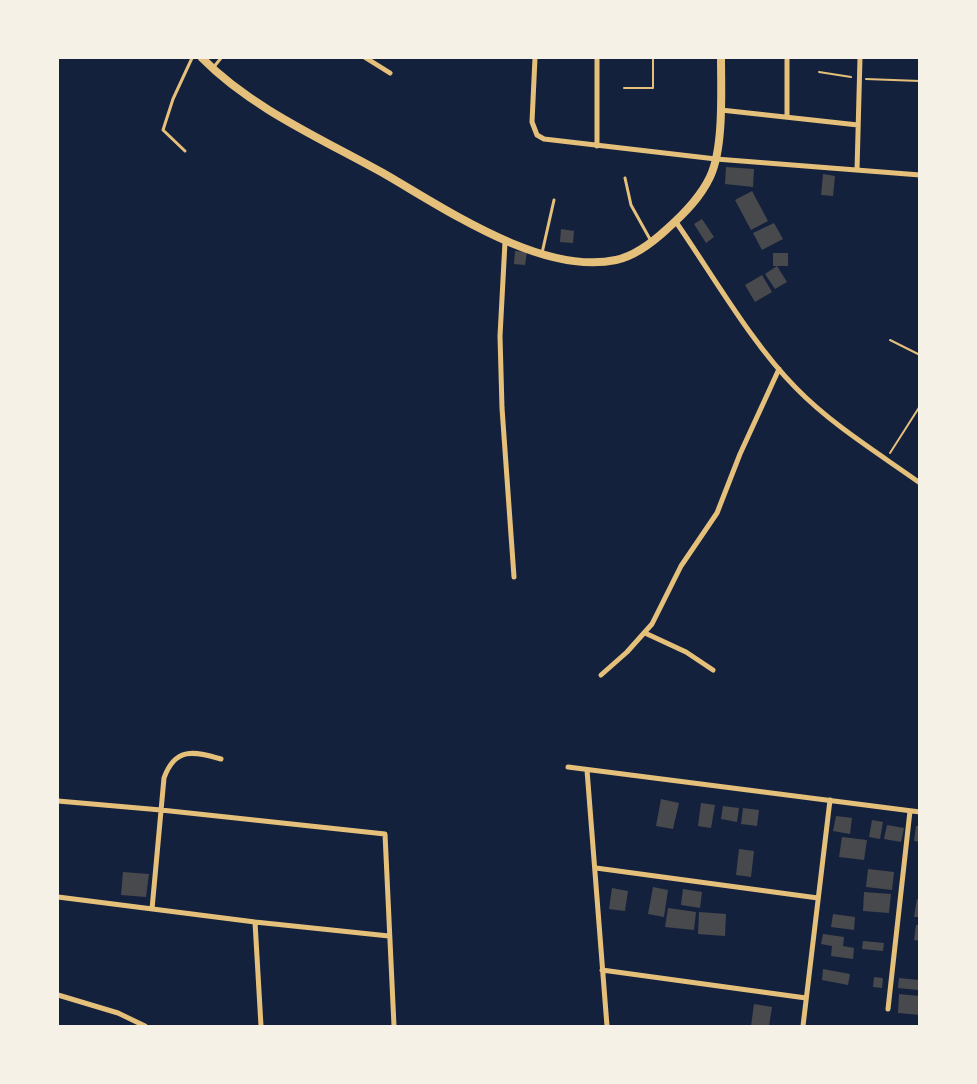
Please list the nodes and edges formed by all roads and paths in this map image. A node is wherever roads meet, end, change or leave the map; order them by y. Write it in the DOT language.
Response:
graph roads {
  1 [pos="192,58"];
  2 [pos="202,58"];
  3 [pos="220,58"];
  4 [pos="366,58"];
  5 [pos="535,58"];
  6 [pos="597,58"];
  7 [pos="653,58"];
  8 [pos="721,58"];
  9 [pos="787,58"];
  10 [pos="860,58"];
  11 [pos="213,68"];
  12 [pos="819,72"];
  13 [pos="390,73"];
  14 [pos="859,79"];
  15 [pos="920,81"];
  16 [pos="624,88"];
  17 [pos="721,110"];
  18 [pos="787,117"];
  19 [pos="858,125"];
  20 [pos="597,146"];
  21 [pos="184,151"];
  22 [pos="716,159"];
  23 [pos="857,170"];
  24 [pos="920,175"];
  25 [pos="625,178"];
  26 [pos="554,200"];
  27 [pos="676,222"];
  28 [pos="920,228"];
  29 [pos="919,232"];
  30 [pos="505,242"];
  31 [pos="651,242"];
  32 [pos="542,254"];
  33 [pos="890,340"];
  34 [pos="920,355"];
  35 [pos="779,369"];
  36 [pos="920,406"];
  37 [pos="886,459"];
  38 [pos="920,483"];
  39 [pos="514,577"];
  40 [pos="645,633"];
  41 [pos="713,670"];
  42 [pos="601,675"];
  43 [pos="221,759"];
  44 [pos="568,767"];
  45 [pos="587,770"];
  46 [pos="830,800"];
  47 [pos="58,801"];
  48 [pos="161,810"];
  49 [pos="910,810"];
  50 [pos="920,812"];
  51 [pos="596,868"];
  52 [pos="58,897"];
  53 [pos="818,898"];
  54 [pos="152,909"];
  55 [pos="255,922"];
  56 [pos="389,936"];
  57 [pos="602,970"];
  58 [pos="58,995"];
  59 [pos="806,998"];
  60 [pos="888,1009"];
  61 [pos="145,1026"];
  62 [pos="261,1026"];
  63 [pos="394,1026"];
  64 [pos="607,1026"];
  65 [pos="803,1026"];
  1 -- 21 [label="lane"];
  2 -- 11 [label="main road"];
  3 -- 11 [label="lane"];
  4 -- 13 [label="street"];
  5 -- 20 [label="street"];
  6 -- 20 [label="street"];
  7 -- 16 [label="path"];
  8 -- 17 [label="main road"];
  9 -- 18 [label="street"];
  10 -- 14 [label="street"];
  11 -- 30 [label="main road"];
  12 -- 14 [label="path"];
  14 -- 15 [label="path"];
  14 -- 19 [label="street"];
  17 -- 18 [label="street"];
  17 -- 22 [label="main road"];
  18 -- 19 [label="street"];
  19 -- 23 [label="street"];
  20 -- 22 [label="street"];
  22 -- 23 [label="street"];
  22 -- 27 [label="main road"];
  23 -- 24 [label="street"];
  25 -- 31 [label="lane"];
  26 -- 32 [label="lane"];
  27 -- 31 [label="main road"];
  27 -- 35 [label="street"];
  28 -- 29 [label="path"];
  30 -- 32 [label="main road"];
  30 -- 39 [label="street"];
  31 -- 32 [label="main road"];
  33 -- 34 [label="path"];
  35 -- 37 [label="street"];
  35 -- 40 [label="street"];
  36 -- 37 [label="path"];
  37 -- 38 [label="street"];
  40 -- 41 [label="street"];
  40 -- 42 [label="street"];
  43 -- 48 [label="street"];
  44 -- 45 [label="street"];
  45 -- 46 [label="street"];
  45 -- 51 [label="street"];
  46 -- 49 [label="street"];
  46 -- 53 [label="street"];
  47 -- 48 [label="street"];
  48 -- 54 [label="street"];
  48 -- 56 [label="street"];
  49 -- 50 [label="street"];
  49 -- 60 [label="street"];
  51 -- 53 [label="street"];
  51 -- 57 [label="street"];
  52 -- 54 [label="street"];
  53 -- 59 [label="street"];
  54 -- 55 [label="street"];
  55 -- 56 [label="street"];
  55 -- 62 [label="street"];
  56 -- 63 [label="street"];
  57 -- 59 [label="street"];
  57 -- 64 [label="street"];
  58 -- 61 [label="street"];
  59 -- 65 [label="street"];
}
